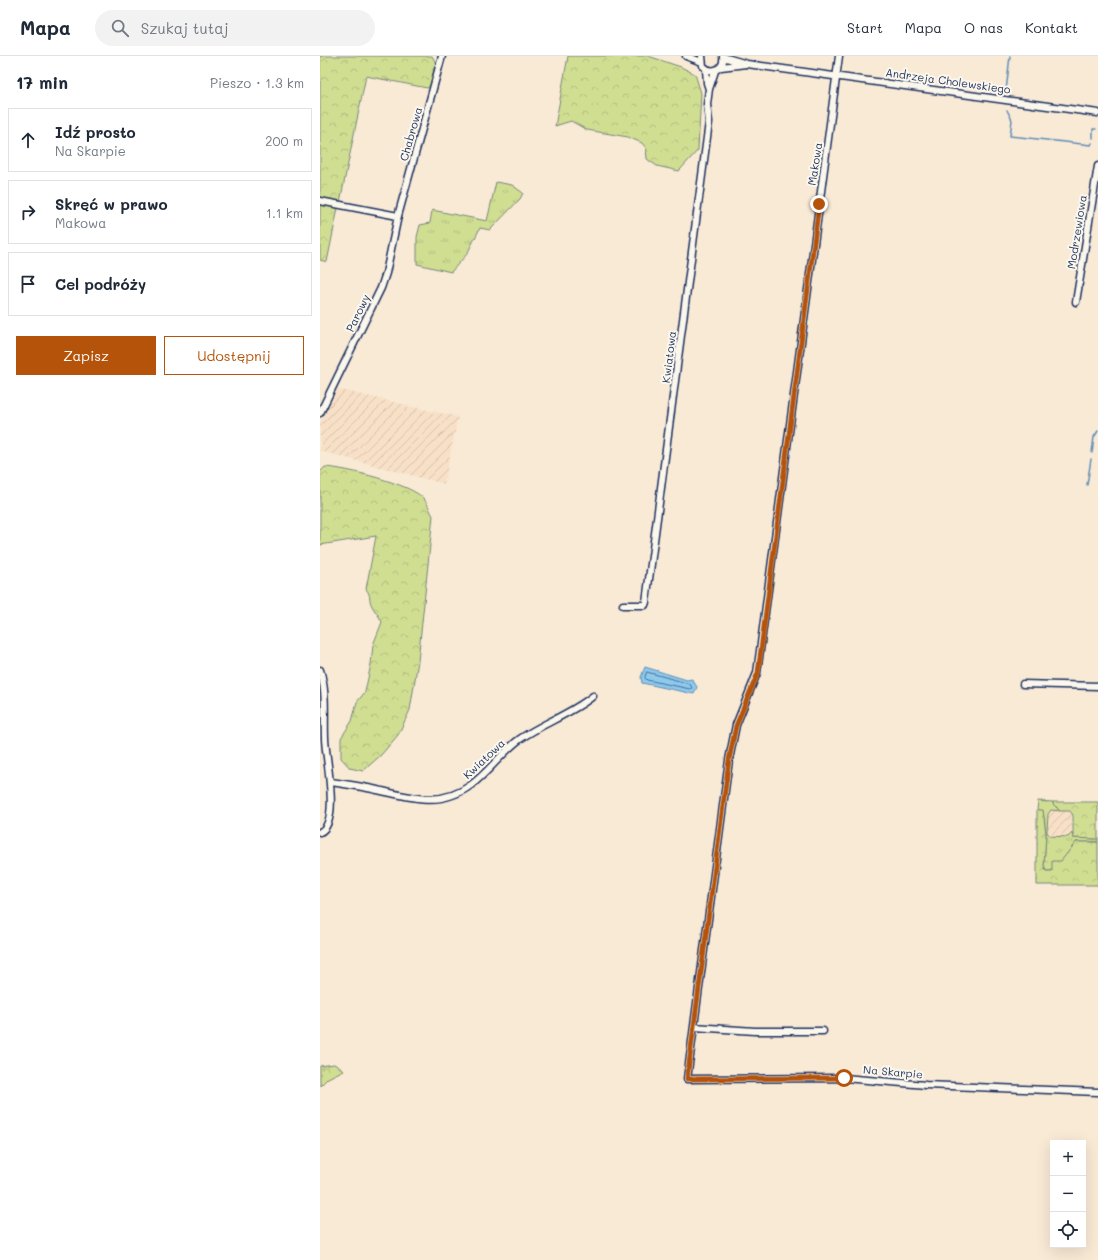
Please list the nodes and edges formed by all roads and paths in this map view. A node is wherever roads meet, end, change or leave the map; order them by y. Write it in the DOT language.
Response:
graph roads {
  1 [pos="442,56"];
  2 [pos="686,56"];
  3 [pos="723,56"];
  4 [pos="840,56"];
  5 [pos="702,59"];
  6 [pos="747,64"];
  7 [pos="721,67"];
  8 [pos="706,69"];
  9 [pos="715,71"];
  10 [pos="838,76"];
  11 [pos="709,89"];
  12 [pos="1098,113"];
  13 [pos="1098,166"];
  14 [pos="320,201"];
  15 [pos="398,216"];
  16 [pos="1076,302"];
  17 [pos="320,413"];
  18 [pos="623,605"];
  19 [pos="320,670"];
  20 [pos="1024,684"];
  21 [pos="1098,686"];
  22 [pos="593,696"];
  23 [pos="331,782"];
  24 [pos="320,832"];
  25 [pos="694,1027"];
  26 [pos="823,1031"];
  27 [pos="687,1079"];
  28 [pos="1098,1092"];
  1 -- 15 [label="street, Chabrowa"];
  2 -- 5 [label="street"];
  3 -- 6 [label="street, Andrzeja Cholewskiego"];
  3 -- 7 [label="street"];
  4 -- 10 [label="street, Makowa"];
  5 -- 8 [label="street"];
  6 -- 7 [label="street, Andrzeja Cholewskiego"];
  6 -- 10 [label="street, Andrzeja Cholewskiego"];
  7 -- 9 [label="street"];
  8 -- 9 [label="street"];
  8 -- 11 [label="street, Kwiatowa"];
  9 -- 11 [label="street, Kwiatowa"];
  10 -- 12 [label="street, Andrzeja Cholewskiego"];
  10 -- 25 [label="street, Makowa"];
  11 -- 18 [label="street, Kwiatowa"];
  13 -- 16 [label="street, Modrzewiowa"];
  14 -- 15 [label="street"];
  15 -- 17 [label="street, Parowy"];
  19 -- 23 [label="street"];
  20 -- 21 [label="street"];
  22 -- 23 [label="street, Kwiatowa"];
  23 -- 24 [label="street"];
  25 -- 26 [label="street"];
  25 -- 27 [label="street, Makowa"];
  27 -- 28 [label="street, Na Skarpie"];
}
